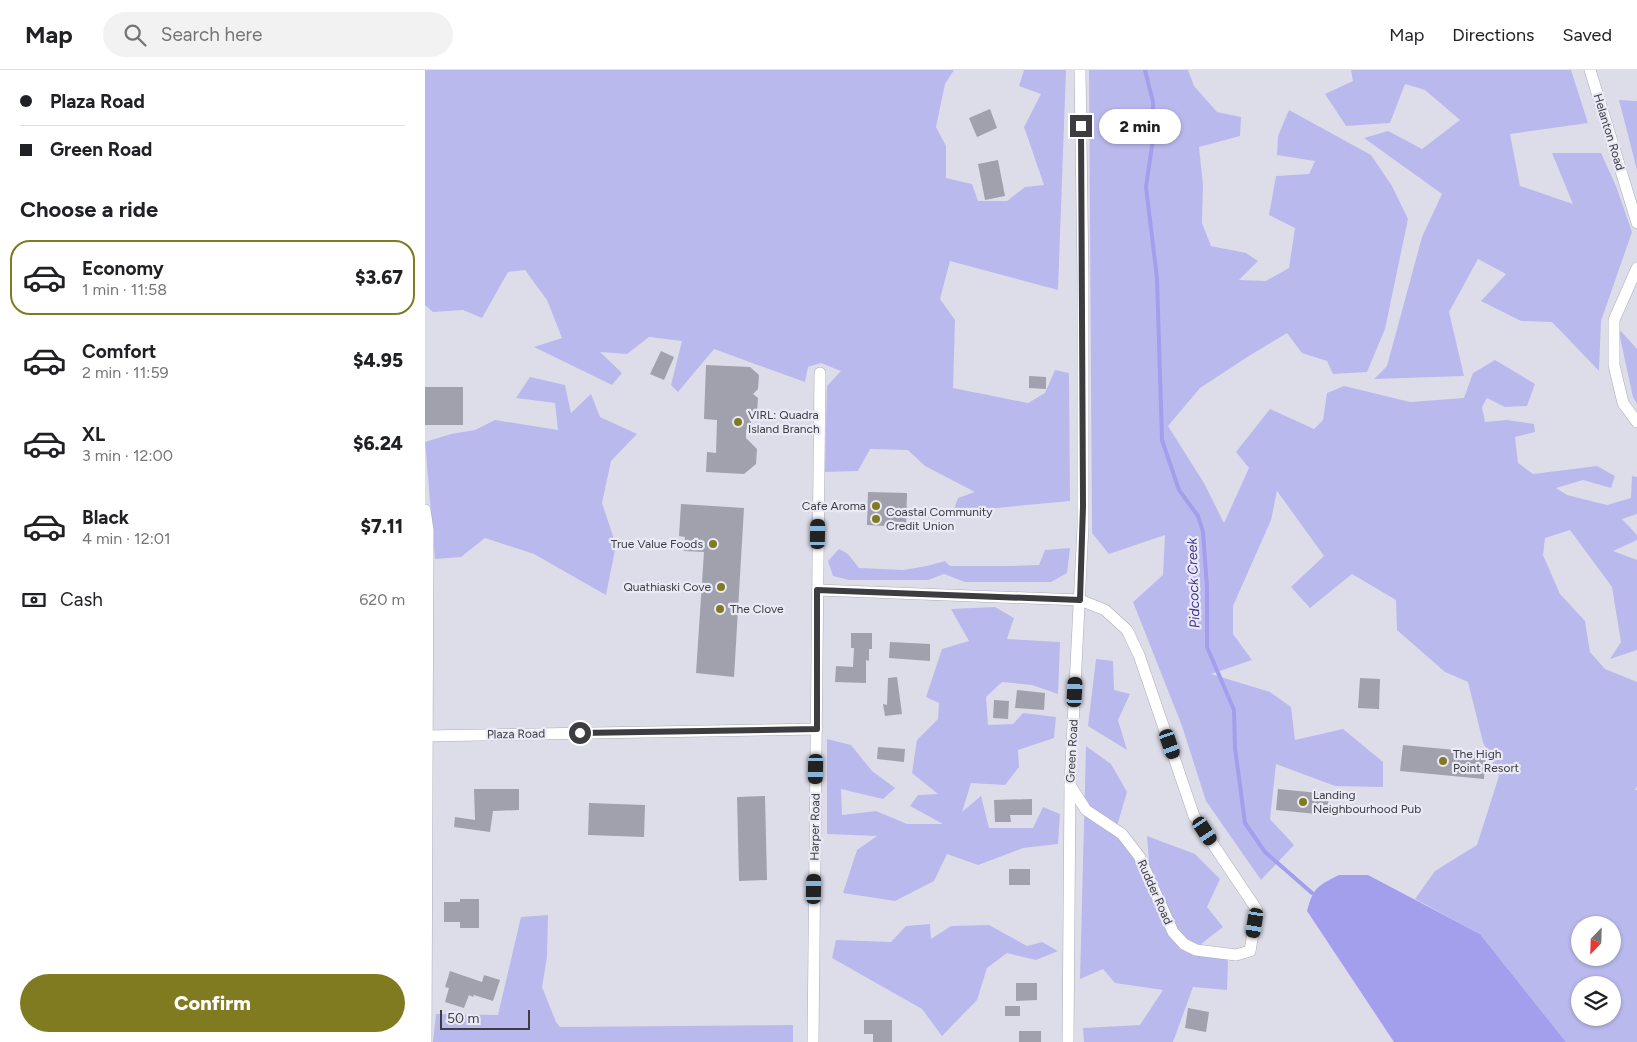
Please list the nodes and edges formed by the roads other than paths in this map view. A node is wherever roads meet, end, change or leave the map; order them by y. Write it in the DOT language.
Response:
graph roads {
  1 [pos="1080,70"];
  2 [pos="1590,70"];
  3 [pos="1637,223"];
  4 [pos="1637,268"];
  5 [pos="820,373"];
  6 [pos="1637,422"];
  7 [pos="425,510"];
  8 [pos="817,590"];
  9 [pos="1080,600"];
  10 [pos="817,729"];
  11 [pos="427,736"];
  12 [pos="1070,785"];
  13 [pos="426,1042"];
  14 [pos="813,1042"];
  15 [pos="1067,1042"];
  1 -- 9 [label="street, Green Road"];
  2 -- 3 [label="street, Helanton Road"];
  4 -- 6 [label="street"];
  5 -- 8 [label="street, Harper Road"];
  7 -- 11 [label="street"];
  8 -- 9 [label="street"];
  8 -- 10 [label="street, Harper Road"];
  9 -- 12 [label="street, Green Road"];
  9 -- 12 [label="street, Rudder Road"];
  10 -- 11 [label="street, Plaza Road"];
  10 -- 14 [label="street, Harper Road"];
  11 -- 13 [label="street"];
  12 -- 15 [label="street, Green Road"];
}
